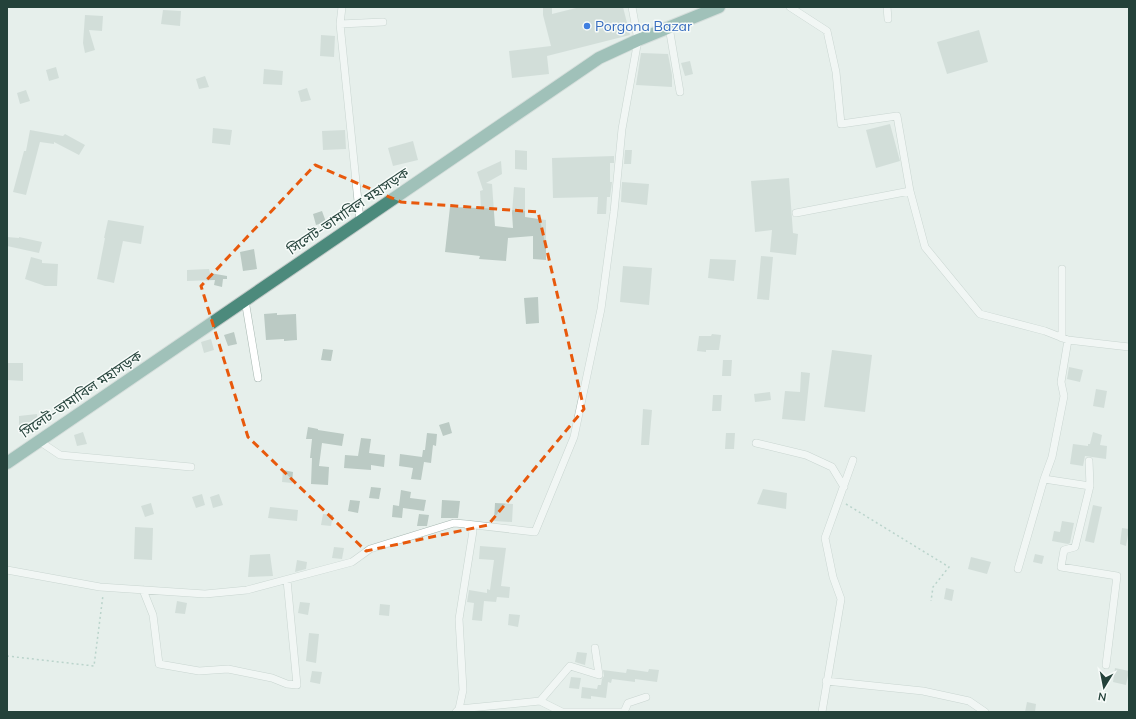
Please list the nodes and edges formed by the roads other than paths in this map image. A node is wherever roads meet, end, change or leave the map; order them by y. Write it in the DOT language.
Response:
graph roads {
  1 [pos="342,7"];
  2 [pos="632,7"];
  3 [pos="719,7"];
  4 [pos="790,7"];
  5 [pos="887,7"];
  6 [pos="888,19"];
  7 [pos="383,22"];
  8 [pos="340,24"];
  9 [pos="669,27"];
  10 [pos="638,40"];
  11 [pos="680,92"];
  12 [pos="910,191"];
  13 [pos="796,213"];
  14 [pos="360,221"];
  15 [pos="1062,269"];
  16 [pos="245,300"];
  17 [pos="1065,339"];
  18 [pos="1129,347"];
  19 [pos="258,378"];
  20 [pos="39,441"];
  21 [pos="756,443"];
  22 [pos="853,460"];
  23 [pos="1089,461"];
  24 [pos="7,463"];
  25 [pos="191,467"];
  26 [pos="1044,479"];
  27 [pos="1090,486"];
  28 [pos="844,487"];
  29 [pos="466,524"];
  30 [pos="1018,569"];
  31 [pos="7,570"];
  32 [pos="287,580"];
  33 [pos="142,590"];
  34 [pos="595,648"];
  35 [pos="1106,665"];
  36 [pos="826,681"];
  37 [pos="646,697"];
  38 [pos="540,701"];
  39 [pos="458,710"];
  40 [pos="562,712"];
  41 [pos="822,712"];
  42 [pos="985,712"];
  1 -- 8 [label="street"];
  2 -- 10 [label="street"];
  3 -- 9 [label="highway, সিলেট-তামাবিল মহাসড়ক"];
  4 -- 12 [label="street"];
  5 -- 6 [label="street"];
  7 -- 8 [label="street"];
  8 -- 14 [label="street"];
  9 -- 10 [label="highway, সিলেট-তামাবিল মহাসড়ক"];
  9 -- 11 [label="street"];
  10 -- 14 [label="highway, সিলেট-তামাবিল মহাসড়ক"];
  10 -- 29 [label="street"];
  12 -- 13 [label="street"];
  12 -- 17 [label="street"];
  14 -- 16 [label="highway, সিলেট-তামাবিল মহাসড়ক"];
  15 -- 17 [label="street"];
  16 -- 19 [label="street"];
  16 -- 20 [label="highway, সিলেট-তামাবিল মহাসড়ক"];
  17 -- 18 [label="street"];
  17 -- 26 [label="street"];
  20 -- 24 [label="highway, সিলেট-তামাবিল মহাসড়ক"];
  20 -- 25 [label="street"];
  21 -- 28 [label="street"];
  22 -- 28 [label="street"];
  23 -- 27 [label="street"];
  26 -- 27 [label="street"];
  26 -- 30 [label="street"];
  27 -- 35 [label="street"];
  28 -- 36 [label="street"];
  29 -- 32 [label="street"];
  29 -- 39 [label="street"];
  31 -- 33 [label="street"];
  32 -- 33 [label="street"];
  32 -- 33 [label="street"];
  34 -- 38 [label="street"];
  36 -- 41 [label="street"];
  36 -- 42 [label="street"];
  37 -- 40 [label="street"];
  38 -- 39 [label="street"];
  38 -- 40 [label="street"];
}
